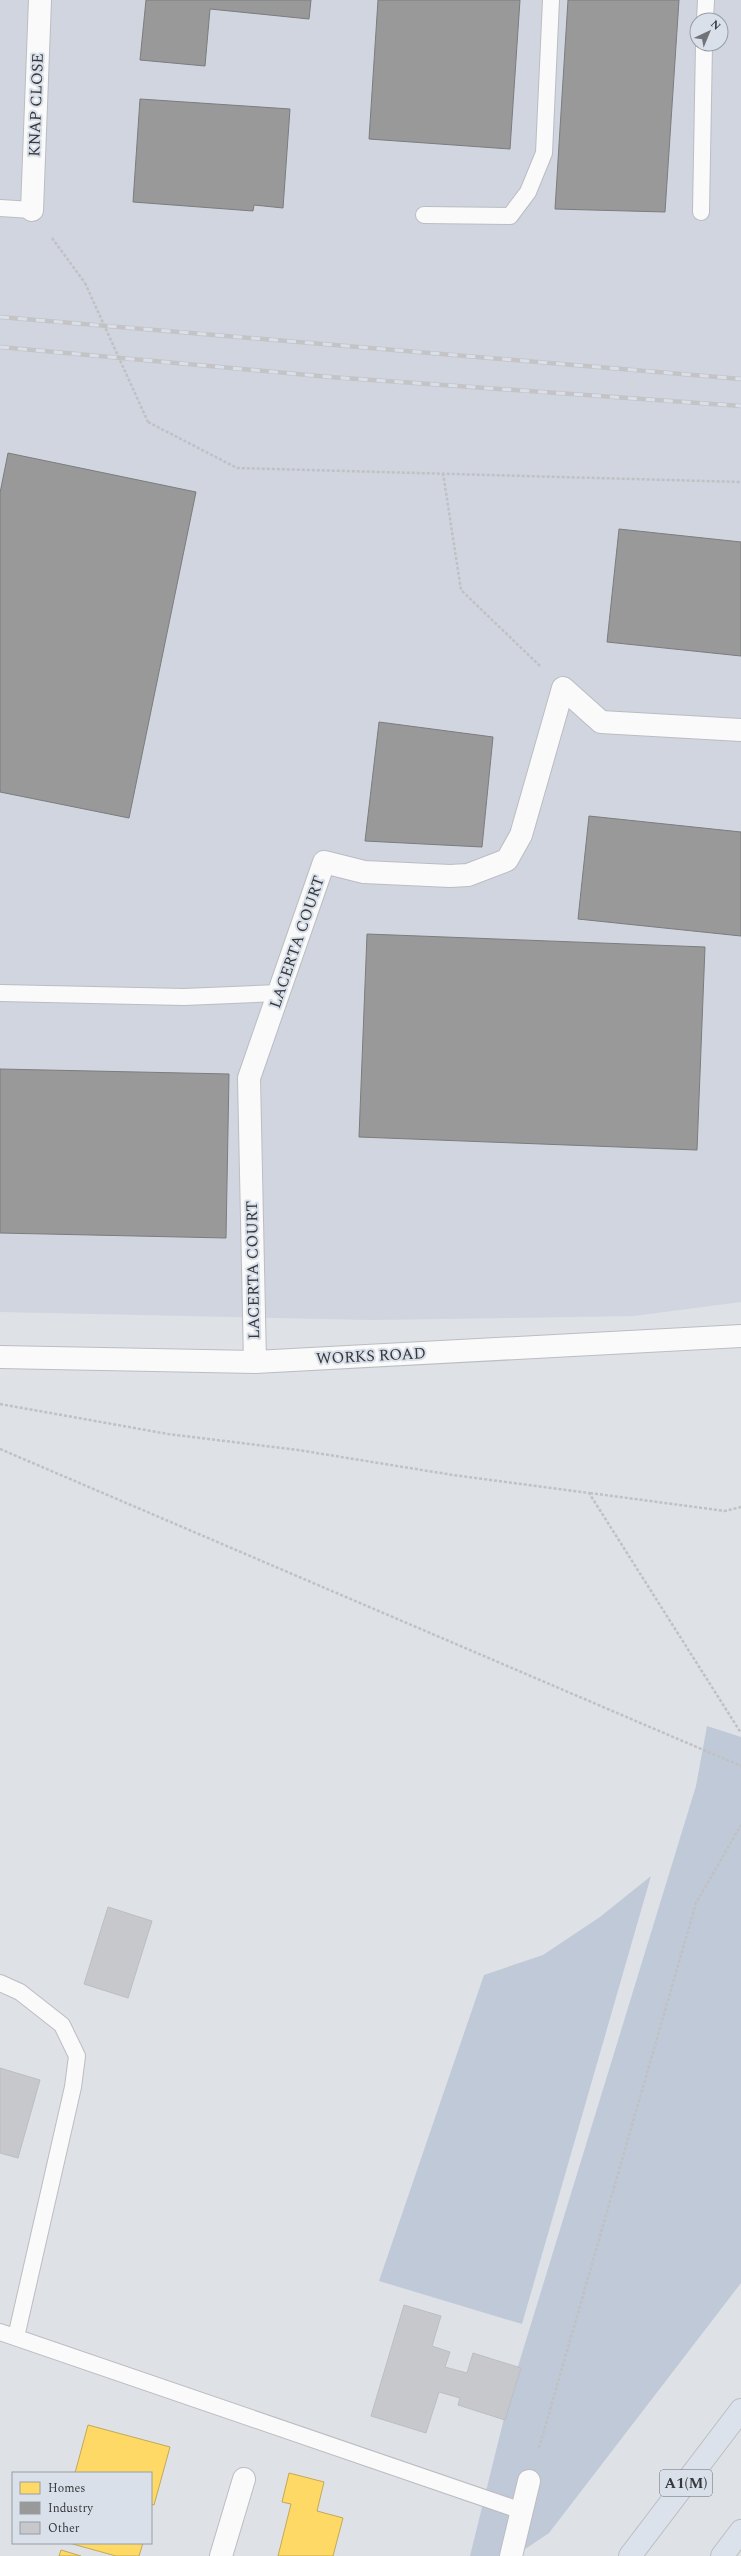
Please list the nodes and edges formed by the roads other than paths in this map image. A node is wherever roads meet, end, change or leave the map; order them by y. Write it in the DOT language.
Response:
graph roads {
  1 [pos="40,0"];
  2 [pos="551,0"];
  3 [pos="706,0"];
  4 [pos="706,12"];
  5 [pos="704,52"];
  6 [pos="0,208"];
  7 [pos="32,210"];
  8 [pos="700,212"];
  9 [pos="424,215"];
  10 [pos="741,730"];
  11 [pos="0,993"];
  12 [pos="279,993"];
  13 [pos="741,1336"];
  14 [pos="0,1357"];
  15 [pos="255,1362"];
  16 [pos="0,1983"];
  17 [pos="0,2332"];
  18 [pos="16,2337"];
  19 [pos="741,2410"];
  20 [pos="244,2479"];
  21 [pos="529,2481"];
  22 [pos="522,2511"];
  23 [pos="741,2531"];
  24 [pos="221,2556"];
  25 [pos="511,2556"];
  26 [pos="630,2556"];
  27 [pos="722,2556"];
  1 -- 7 [label="street, KNAP CLOSE"];
  2 -- 9 [label="lane"];
  3 -- 4 [label="lane"];
  5 -- 8 [label="lane"];
  6 -- 7 [label="lane"];
  10 -- 12 [label="street, LACERTA COURT"];
  11 -- 12 [label="lane"];
  12 -- 15 [label="street, LACERTA COURT"];
  13 -- 15 [label="street, WORKS ROAD"];
  14 -- 15 [label="street, WORKS ROAD"];
  16 -- 18 [label="lane"];
  17 -- 18 [label="lane"];
  18 -- 22 [label="lane"];
  19 -- 26 [label="highway, A1(M)"];
  20 -- 24 [label="street"];
  21 -- 22 [label="street"];
  22 -- 25 [label="street"];
  23 -- 27 [label="highway"];
}
